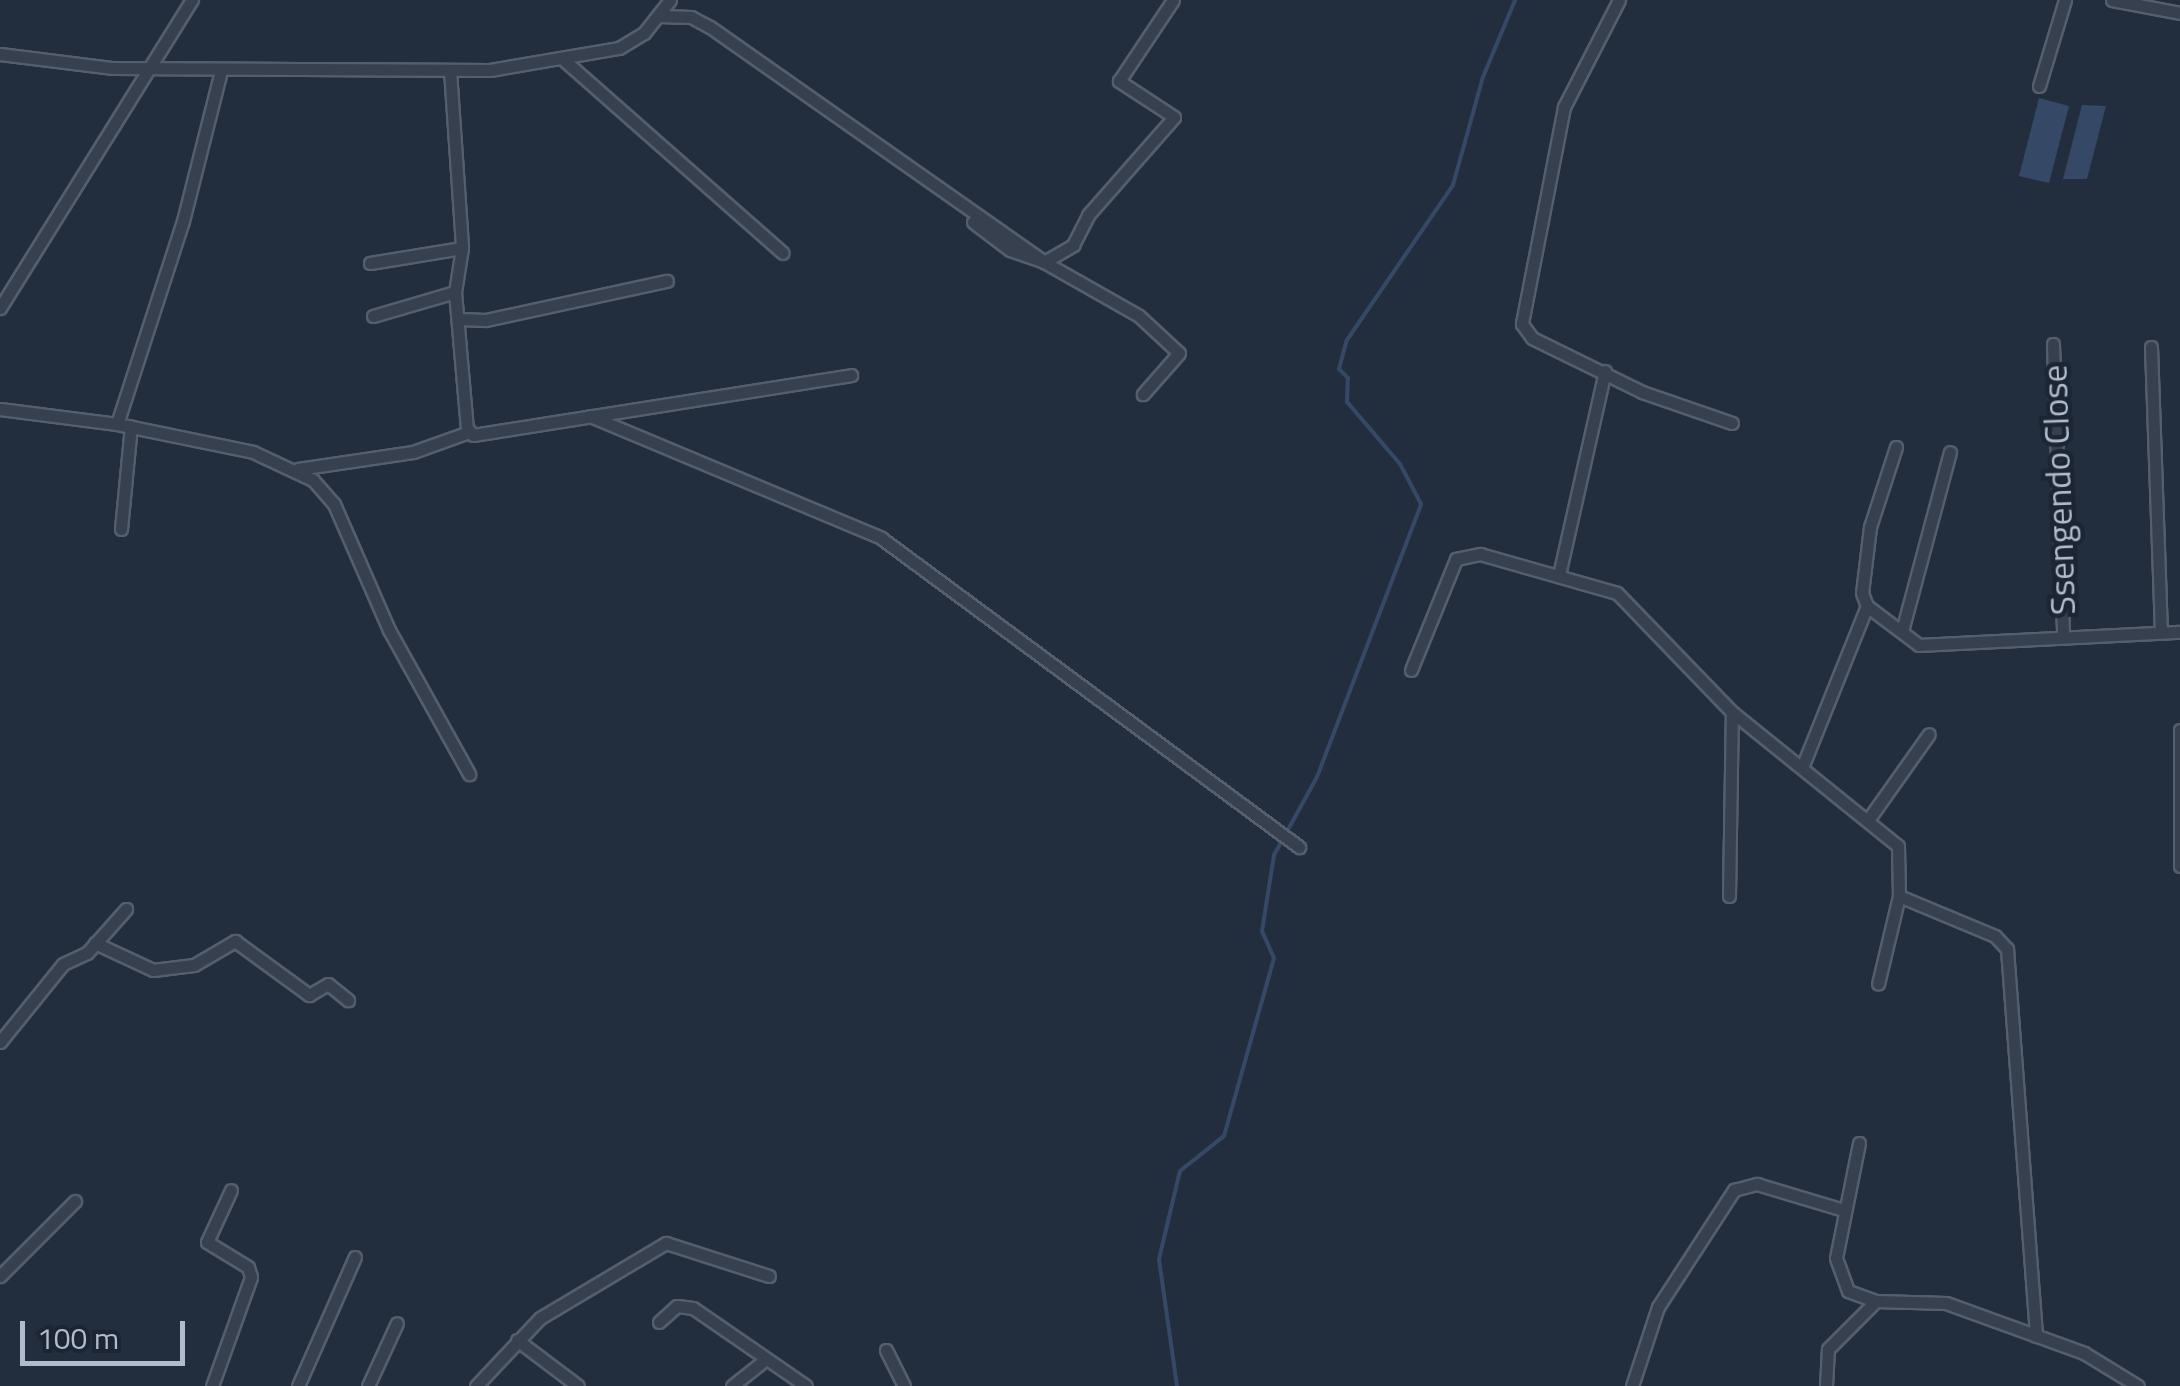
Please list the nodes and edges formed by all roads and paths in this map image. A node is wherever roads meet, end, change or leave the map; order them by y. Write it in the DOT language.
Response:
graph roads {
  1 [pos="192,0"];
  2 [pos="670,0"];
  3 [pos="1173,0"];
  4 [pos="1619,0"];
  5 [pos="2064,0"];
  6 [pos="2112,0"];
  7 [pos="2180,12"];
  8 [pos="659,16"];
  9 [pos="0,54"];
  10 [pos="565,61"];
  11 [pos="150,67"];
  12 [pos="450,70"];
  13 [pos="221,71"];
  14 [pos="2040,86"];
  15 [pos="973,222"];
  16 [pos="462,248"];
  17 [pos="783,253"];
  18 [pos="1044,262"];
  19 [pos="370,263"];
  20 [pos="668,281"];
  21 [pos="455,292"];
  22 [pos="0,308"];
  23 [pos="373,316"];
  24 [pos="460,319"];
  25 [pos="2053,344"];
  26 [pos="2151,348"];
  27 [pos="1605,372"];
  28 [pos="852,375"];
  29 [pos="1143,394"];
  30 [pos="0,409"];
  31 [pos="590,416"];
  32 [pos="117,424"];
  33 [pos="1732,424"];
  34 [pos="132,426"];
  35 [pos="468,432"];
  36 [pos="1896,446"];
  37 [pos="1950,452"];
  38 [pos="298,469"];
  39 [pos="121,528"];
  40 [pos="1559,575"];
  41 [pos="1867,606"];
  42 [pos="1902,631"];
  43 [pos="2161,632"];
  44 [pos="2180,632"];
  45 [pos="2063,636"];
  46 [pos="1411,670"];
  47 [pos="1732,712"];
  48 [pos="2180,730"];
  49 [pos="1929,734"];
  50 [pos="1803,765"];
  51 [pos="469,774"];
  52 [pos="1868,820"];
  53 [pos="1298,847"];
  54 [pos="2180,866"];
  55 [pos="1729,896"];
  56 [pos="1899,896"];
  57 [pos="126,909"];
  58 [pos="95,943"];
  59 [pos="1878,984"];
  60 [pos="348,1000"];
  61 [pos="0,1042"];
  62 [pos="1859,1143"];
  63 [pos="232,1190"];
  64 [pos="75,1201"];
  65 [pos="1843,1210"];
  66 [pos="355,1257"];
  67 [pos="0,1276"];
  68 [pos="769,1276"];
  69 [pos="1876,1301"];
  70 [pos="660,1322"];
  71 [pos="397,1324"];
  72 [pos="2036,1336"];
  73 [pos="517,1340"];
  74 [pos="886,1350"];
  75 [pos="766,1359"];
  76 [pos="212,1386"];
  77 [pos="298,1386"];
  78 [pos="368,1386"];
  79 [pos="476,1386"];
  80 [pos="578,1386"];
  81 [pos="732,1386"];
  82 [pos="806,1386"];
  83 [pos="904,1386"];
  84 [pos="1632,1386"];
  85 [pos="1826,1386"];
  86 [pos="2138,1386"];
  1 -- 11 [label="street"];
  2 -- 8 [label="street"];
  3 -- 18 [label="street"];
  4 -- 27 [label="street"];
  5 -- 14 [label="street"];
  6 -- 7 [label="street"];
  8 -- 10 [label="street"];
  8 -- 18 [label="street"];
  9 -- 11 [label="street"];
  10 -- 12 [label="street"];
  10 -- 17 [label="street"];
  11 -- 13 [label="street"];
  11 -- 22 [label="street"];
  12 -- 13 [label="street"];
  12 -- 16 [label="street"];
  13 -- 32 [label="street"];
  15 -- 18 [label="street"];
  16 -- 19 [label="street"];
  16 -- 21 [label="street"];
  18 -- 29 [label="street"];
  20 -- 24 [label="street"];
  21 -- 23 [label="street"];
  21 -- 24 [label="street"];
  24 -- 35 [label="street"];
  25 -- 45 [label="street, Ssengendo Close"];
  26 -- 43 [label="street"];
  27 -- 33 [label="street"];
  27 -- 40 [label="street"];
  28 -- 31 [label="street"];
  30 -- 32 [label="street"];
  31 -- 35 [label="street"];
  31 -- 53 [label="street"];
  32 -- 34 [label="street"];
  34 -- 38 [label="street"];
  34 -- 39 [label="street"];
  35 -- 38 [label="street"];
  36 -- 41 [label="street"];
  37 -- 42 [label="street"];
  38 -- 51 [label="street"];
  40 -- 46 [label="street"];
  40 -- 47 [label="street"];
  41 -- 42 [label="street"];
  41 -- 50 [label="street"];
  42 -- 45 [label="street"];
  43 -- 44 [label="street"];
  43 -- 45 [label="street"];
  47 -- 50 [label="street"];
  47 -- 55 [label="street"];
  48 -- 54 [label="street"];
  49 -- 52 [label="street"];
  50 -- 52 [label="street"];
  52 -- 56 [label="street"];
  56 -- 59 [label="street"];
  56 -- 72 [label="street"];
  57 -- 58 [label="street"];
  58 -- 60 [label="street"];
  58 -- 61 [label="street"];
  62 -- 65 [label="street"];
  63 -- 76 [label="street"];
  64 -- 67 [label="street"];
  65 -- 69 [label="street"];
  65 -- 84 [label="street"];
  66 -- 77 [label="street"];
  68 -- 73 [label="street"];
  69 -- 72 [label="street"];
  69 -- 85 [label="street"];
  70 -- 75 [label="street"];
  71 -- 78 [label="street"];
  72 -- 86 [label="street"];
  73 -- 79 [label="street"];
  73 -- 80 [label="street"];
  74 -- 83 [label="street"];
  75 -- 81 [label="street"];
  75 -- 82 [label="street"];
}
